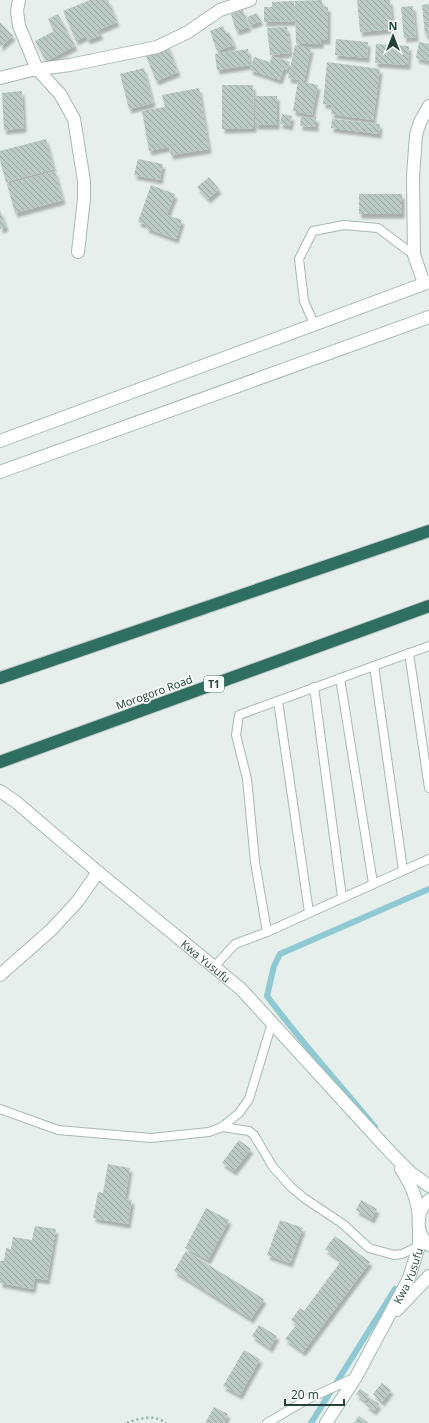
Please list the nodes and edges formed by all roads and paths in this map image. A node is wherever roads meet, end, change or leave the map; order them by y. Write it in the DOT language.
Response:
graph roads {
  1 [pos="19,0"];
  2 [pos="250,0"];
  3 [pos="37,69"];
  4 [pos="0,78"];
  5 [pos="429,106"];
  6 [pos="78,252"];
  7 [pos="414,255"];
  8 [pos="426,283"];
  9 [pos="429,317"];
  10 [pos="314,324"];
  11 [pos="0,441"];
  12 [pos="0,472"];
  13 [pos="429,531"];
  14 [pos="429,606"];
  15 [pos="429,646"];
  16 [pos="409,653"];
  17 [pos="374,666"];
  18 [pos="0,678"];
  19 [pos="340,678"];
  20 [pos="314,687"];
  21 [pos="278,701"];
  22 [pos="0,762"];
  23 [pos="429,788"];
  24 [pos="0,791"];
  25 [pos="429,858"];
  26 [pos="403,870"];
  27 [pos="98,872"];
  28 [pos="373,883"];
  29 [pos="342,897"];
  30 [pos="308,912"];
  31 [pos="267,932"];
  32 [pos="214,967"];
  33 [pos="0,975"];
  34 [pos="272,1023"];
  35 [pos="0,1109"];
  36 [pos="222,1128"];
  37 [pos="391,1153"];
  38 [pos="429,1186"];
  39 [pos="429,1200"];
  40 [pos="419,1224"];
  41 [pos="424,1245"];
  42 [pos="429,1276"];
  43 [pos="387,1321"];
  44 [pos="356,1377"];
  45 [pos="127,1423"];
  46 [pos="166,1423"];
  47 [pos="267,1423"];
  48 [pos="326,1423"];
  1 -- 3 [label="street"];
  2 -- 3 [label="street"];
  3 -- 4 [label="street"];
  3 -- 6 [label="street"];
  5 -- 7 [label="street"];
  7 -- 8 [label="street"];
  7 -- 10 [label="lane"];
  8 -- 10 [label="street"];
  9 -- 12 [label="street"];
  10 -- 11 [label="street"];
  13 -- 18 [label="highway"];
  14 -- 22 [label="highway, Morogoro Road / T1"];
  15 -- 16 [label="lane"];
  16 -- 17 [label="lane"];
  16 -- 23 [label="lane"];
  17 -- 19 [label="lane"];
  17 -- 26 [label="lane"];
  19 -- 20 [label="lane"];
  19 -- 28 [label="lane"];
  20 -- 21 [label="lane"];
  20 -- 29 [label="lane"];
  21 -- 30 [label="lane"];
  21 -- 31 [label="lane"];
  24 -- 27 [label="street, Kwa Yusufu"];
  25 -- 26 [label="lane"];
  26 -- 28 [label="lane"];
  27 -- 32 [label="street, Kwa Yusufu"];
  27 -- 33 [label="street"];
  28 -- 29 [label="lane"];
  29 -- 30 [label="lane"];
  30 -- 31 [label="lane"];
  31 -- 32 [label="lane"];
  32 -- 34 [label="street, Kwa Yusufu"];
  34 -- 36 [label="lane"];
  34 -- 37 [label="street, Kwa Yusufu"];
  35 -- 36 [label="lane"];
  36 -- 41 [label="lane"];
  37 -- 38 [label="street, Kwa Yusufu"];
  37 -- 40 [label="street, Kwa Yusufu"];
  39 -- 40 [label="street"];
  40 -- 41 [label="street"];
  41 -- 43 [label="street, Kwa Yusufu"];
  42 -- 43 [label="street, Kwa Yusufu"];
  43 -- 44 [label="street, Kwa Yusufu"];
  44 -- 47 [label="lane"];
  44 -- 48 [label="street, Kwa Yusufu"];
  45 -- 46 [label="path"];
}
